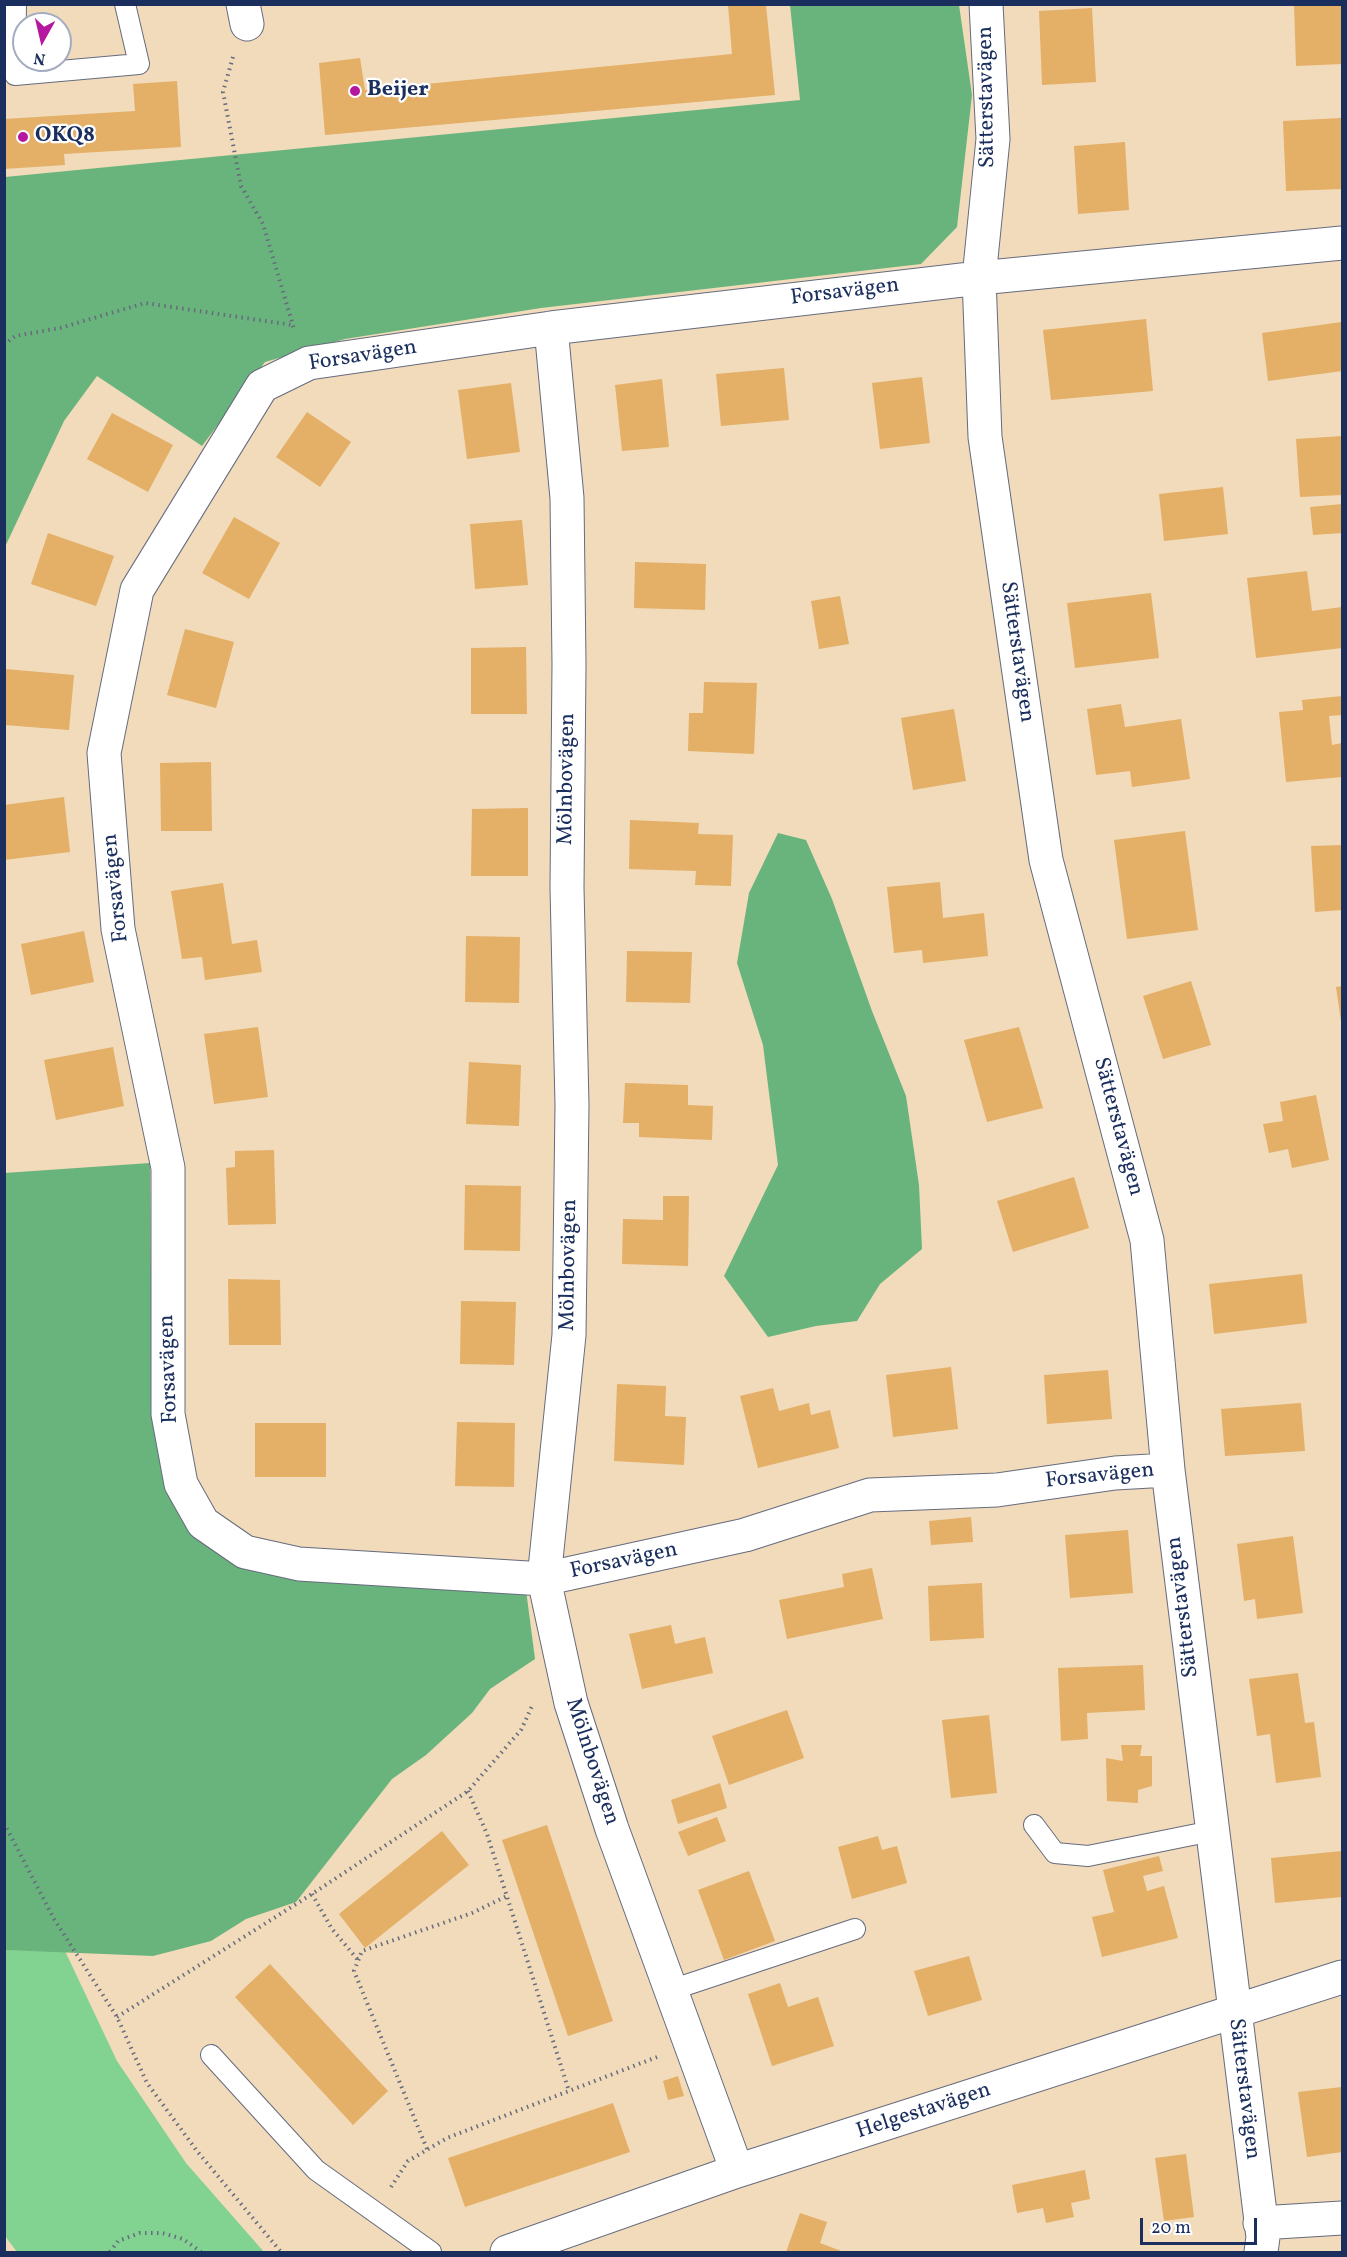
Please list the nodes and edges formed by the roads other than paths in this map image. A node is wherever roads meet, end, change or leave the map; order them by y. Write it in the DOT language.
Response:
graph roads {
  1 [pos="16,4"];
  2 [pos="125,4"];
  3 [pos="986,4"];
  4 [pos="1342,243"];
  5 [pos="979,278"];
  6 [pos="551,328"];
  7 [pos="1168,1470"];
  8 [pos="544,1579"];
  9 [pos="1034,1825"];
  10 [pos="1212,1831"];
  11 [pos="855,1929"];
  12 [pos="1342,1977"];
  13 [pos="670,1990"];
  14 [pos="1234,2013"];
  15 [pos="211,2055"];
  16 [pos="737,2171"];
  17 [pos="1342,2218"];
  18 [pos="1261,2238"];
  19 [pos="431,2253"];
  20 [pos="507,2253"];
  1 -- 2 [label="lane"];
  3 -- 5 [label="street, Sätterstavägen"];
  4 -- 5 [label="street, Forsavägen"];
  5 -- 6 [label="street, Forsavägen"];
  5 -- 7 [label="street, Sätterstavägen"];
  6 -- 8 [label="street, Mölnbovägen"];
  6 -- 8 [label="street, Forsavägen"];
  7 -- 8 [label="street, Forsavägen"];
  7 -- 10 [label="street, Sätterstavägen"];
  8 -- 13 [label="street, Mölnbovägen"];
  9 -- 10 [label="lane"];
  10 -- 14 [label="street, Sätterstavägen"];
  11 -- 13 [label="lane"];
  12 -- 14 [label="street, Helgestavägen"];
  13 -- 16 [label="street, Mölnbovägen"];
  14 -- 16 [label="street, Helgestavägen"];
  14 -- 18 [label="street, Sätterstavägen"];
  15 -- 19 [label="lane"];
  16 -- 20 [label="street, Helgestavägen"];
  17 -- 18 [label="street"];
}
